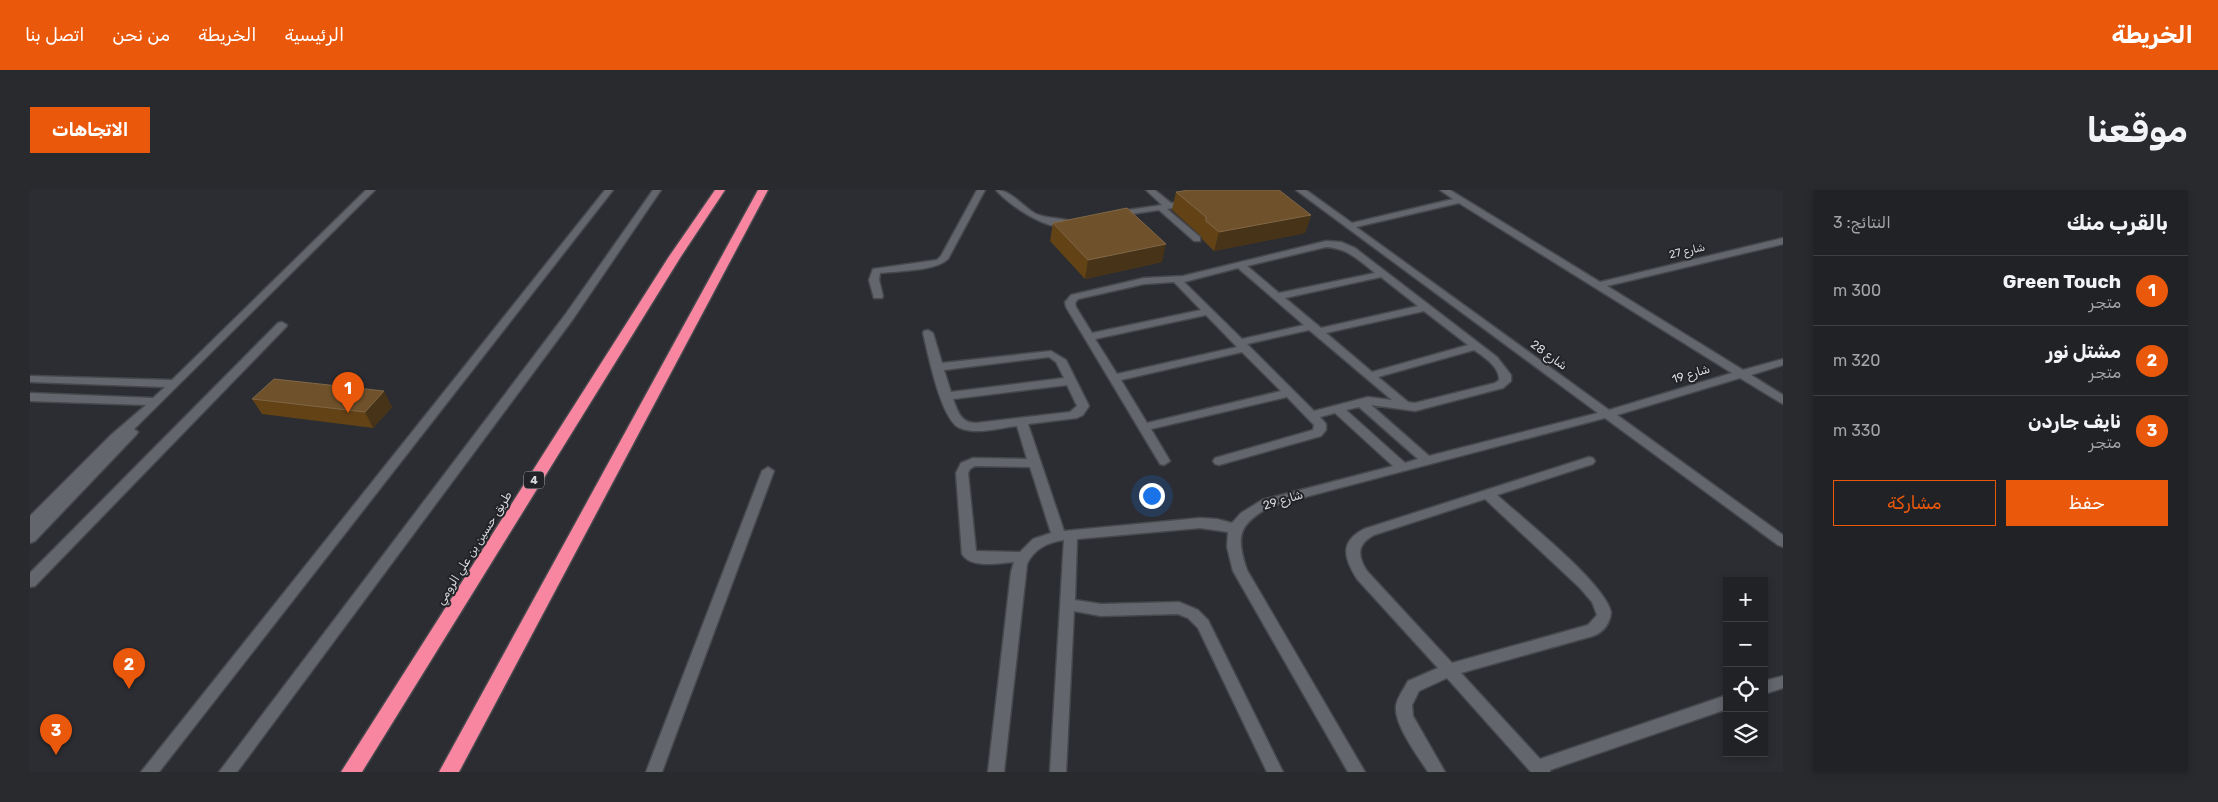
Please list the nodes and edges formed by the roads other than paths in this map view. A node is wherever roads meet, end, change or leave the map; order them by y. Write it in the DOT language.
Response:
graph roads {
  1 [pos="371,190"];
  2 [pos="609,190"];
  3 [pos="657,190"];
  4 [pos="720,190"];
  5 [pos="981,190"];
  6 [pos="1000,190"];
  7 [pos="1150,190"];
  8 [pos="1300,190"];
  9 [pos="1309,190"];
  10 [pos="1444,190"];
  11 [pos="764,193"];
  12 [pos="1460,200"];
  13 [pos="1197,202"];
  14 [pos="1165,207"];
  15 [pos="1101,218"];
  16 [pos="1080,222"];
  17 [pos="1356,224"];
  18 [pos="1197,239"];
  19 [pos="1783,241"];
  20 [pos="1240,265"];
  21 [pos="1382,274"];
  22 [pos="1177,280"];
  23 [pos="1596,286"];
  24 [pos="878,296"];
  25 [pos="1277,297"];
  26 [pos="1426,307"];
  27 [pos="1208,311"];
  28 [pos="282,325"];
  29 [pos="1314,329"];
  30 [pos="928,333"];
  31 [pos="1089,337"];
  32 [pos="1242,345"];
  33 [pos="1476,346"];
  34 [pos="1783,362"];
  35 [pos="939,368"];
  36 [pos="1741,374"];
  37 [pos="1370,376"];
  38 [pos="1114,378"];
  39 [pos="30,379"];
  40 [pos="1072,380"];
  41 [pos="174,384"];
  42 [pos="1290,393"];
  43 [pos="948,396"];
  44 [pos="30,398"];
  45 [pos="1783,400"];
  46 [pos="156,402"];
  47 [pos="1362,403"];
  48 [pos="1407,408"];
  49 [pos="1338,409"];
  50 [pos="1611,413"];
  51 [pos="1313,415"];
  52 [pos="139,419"];
  53 [pos="1021,421"];
  54 [pos="1144,427"];
  55 [pos="1164,461"];
  56 [pos="1219,461"];
  57 [pos="1427,461"];
  58 [pos="1589,461"];
  59 [pos="1035,462"];
  60 [pos="1402,467"];
  61 [pos="768,470"];
  62 [pos="1487,494"];
  63 [pos="30,524"];
  64 [pos="1234,529"];
  65 [pos="1783,533"];
  66 [pos="1065,535"];
  67 [pos="30,538"];
  68 [pos="1783,542"];
  69 [pos="1022,557"];
  70 [pos="30,582"];
  71 [pos="1067,604"];
  72 [pos="1450,670"];
  73 [pos="1783,682"];
  74 [pos="1768,687"];
  75 [pos="1723,703"];
  76 [pos="1540,770"];
  77 [pos="149,772"];
  78 [pos="227,772"];
  79 [pos="351,772"];
  80 [pos="449,772"];
  81 [pos="654,772"];
  82 [pos="996,772"];
  83 [pos="1058,772"];
  84 [pos="1275,772"];
  85 [pos="1356,772"];
  86 [pos="1437,772"];
  1 -- 41 [label="street"];
  2 -- 77 [label="street"];
  3 -- 78 [label="street"];
  4 -- 79 [label="highway, طريق حسين بن علي الرومي / 4"];
  5 -- 24 [label="street"];
  6 -- 16 [label="street"];
  7 -- 14 [label="street"];
  8 -- 50 [label="street, شارع 28"];
  9 -- 17 [label="street, شارع 28"];
  10 -- 12 [label="street"];
  11 -- 80 [label="highway"];
  12 -- 17 [label="street"];
  12 -- 23 [label="street"];
  13 -- 14 [label="street"];
  14 -- 15 [label="street"];
  14 -- 18 [label="street"];
  17 -- 50 [label="street, شارع 28"];
  19 -- 23 [label="street, شارع 27"];
  20 -- 21 [label="street"];
  20 -- 22 [label="street"];
  20 -- 25 [label="street"];
  21 -- 25 [label="street"];
  21 -- 26 [label="street"];
  22 -- 27 [label="street"];
  22 -- 31 [label="street"];
  23 -- 36 [label="street"];
  25 -- 29 [label="street"];
  26 -- 29 [label="street"];
  26 -- 33 [label="street"];
  27 -- 31 [label="street"];
  27 -- 32 [label="street"];
  28 -- 70 [label="street"];
  29 -- 32 [label="street"];
  29 -- 37 [label="street"];
  30 -- 35 [label="street"];
  31 -- 38 [label="street"];
  32 -- 38 [label="street"];
  32 -- 42 [label="street"];
  33 -- 37 [label="street"];
  33 -- 48 [label="street"];
  34 -- 36 [label="street, شارع 19"];
  35 -- 40 [label="street"];
  35 -- 43 [label="street"];
  36 -- 45 [label="street"];
  36 -- 50 [label="street, شارع 19"];
  37 -- 48 [label="street"];
  38 -- 54 [label="street"];
  39 -- 41 [label="street"];
  40 -- 43 [label="street"];
  40 -- 53 [label="street"];
  41 -- 46 [label="street"];
  42 -- 51 [label="street"];
  42 -- 54 [label="street"];
  43 -- 53 [label="street"];
  44 -- 46 [label="street"];
  46 -- 52 [label="street"];
  47 -- 48 [label="street"];
  47 -- 49 [label="street"];
  47 -- 57 [label="street"];
  49 -- 51 [label="street"];
  49 -- 60 [label="street"];
  50 -- 57 [label="street, شارع 29"];
  50 -- 65 [label="street, شارع 28"];
  50 -- 68 [label="street, شارع 28"];
  51 -- 56 [label="street"];
  52 -- 63 [label="street"];
  52 -- 67 [label="street"];
  53 -- 59 [label="street"];
  54 -- 55 [label="street"];
  57 -- 60 [label="street, شارع 29"];
  58 -- 62 [label="street"];
  59 -- 66 [label="street"];
  59 -- 69 [label="street"];
  60 -- 64 [label="street, شارع 29"];
  61 -- 81 [label="street"];
  62 -- 72 [label="street"];
  62 -- 72 [label="street"];
  64 -- 66 [label="street"];
  64 -- 85 [label="street"];
  66 -- 69 [label="street"];
  66 -- 71 [label="street"];
  69 -- 82 [label="street"];
  71 -- 83 [label="street"];
  71 -- 84 [label="street"];
  72 -- 76 [label="street"];
  72 -- 86 [label="street"];
  73 -- 74 [label="street"];
  75 -- 76 [label="street"];
}
